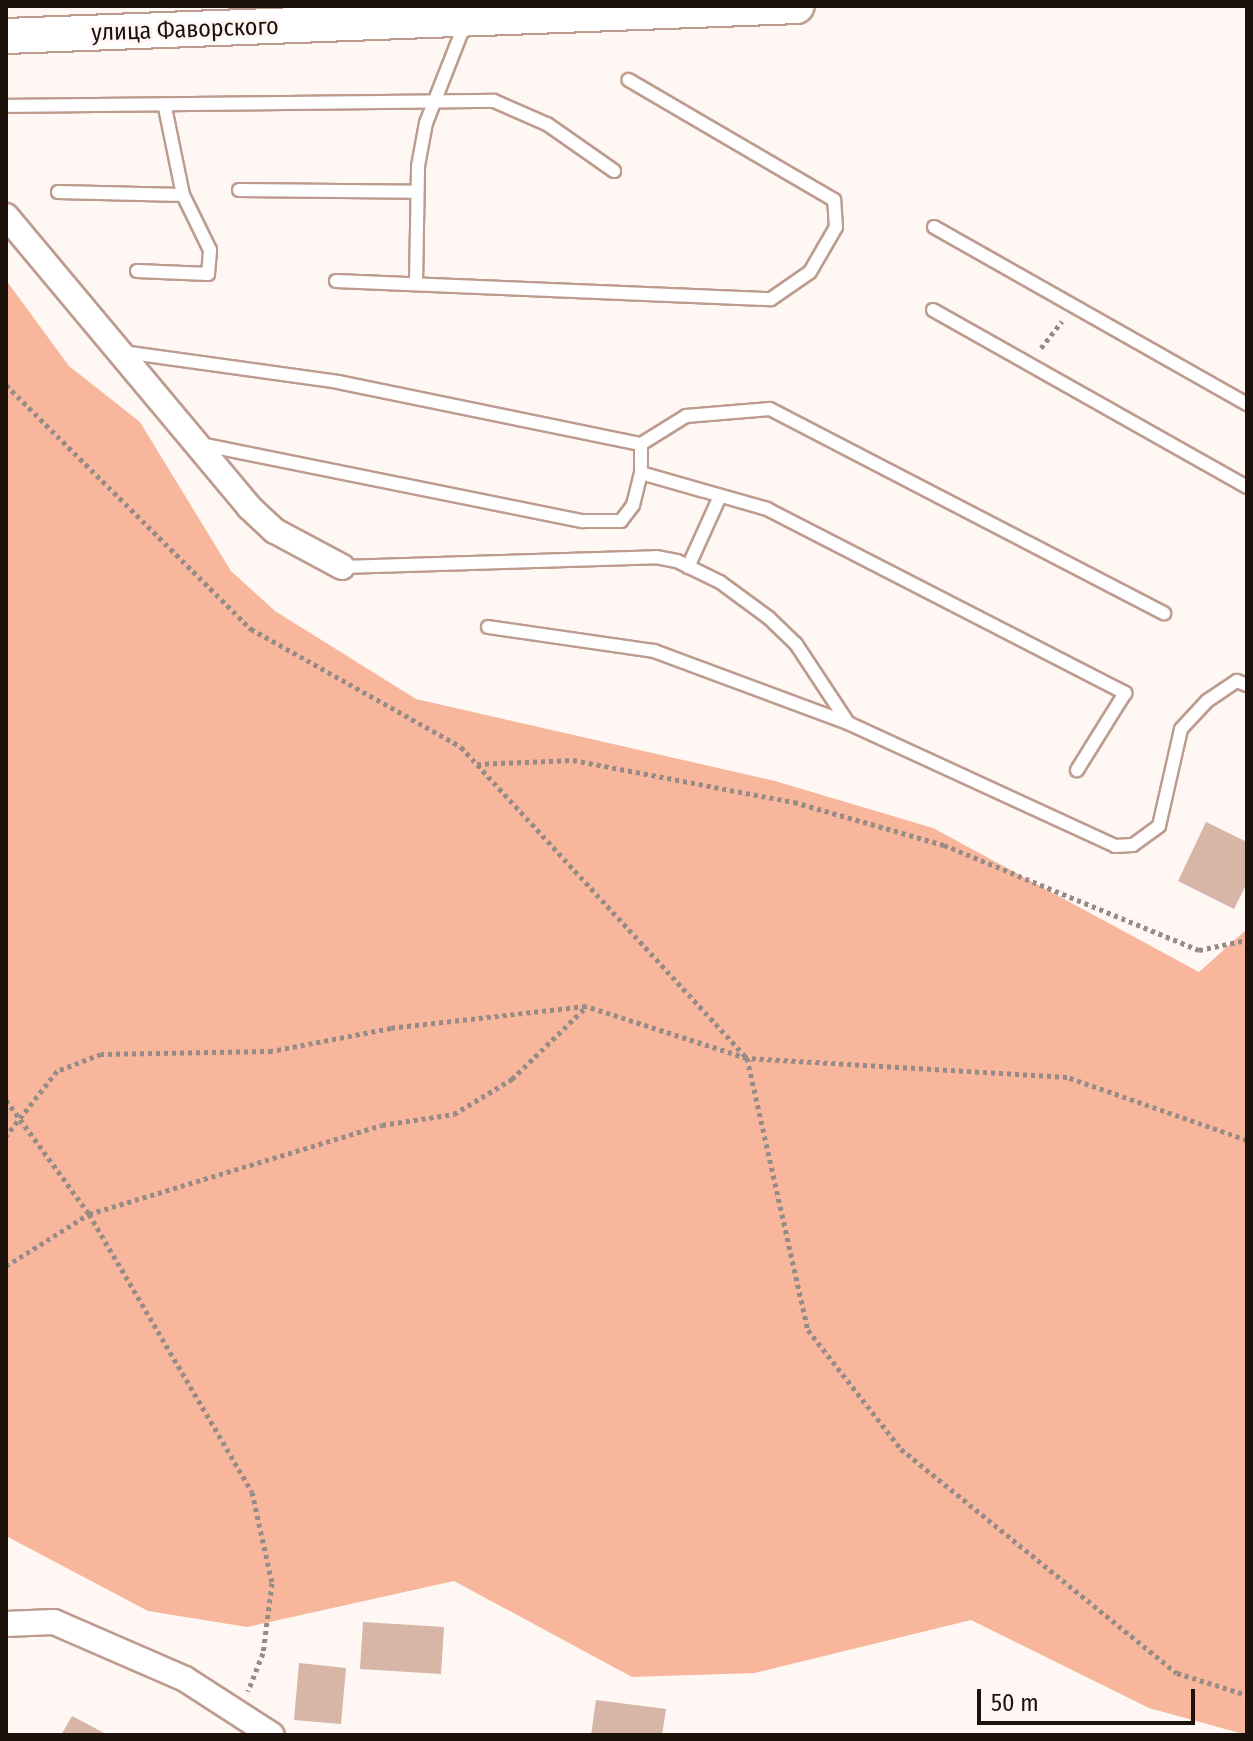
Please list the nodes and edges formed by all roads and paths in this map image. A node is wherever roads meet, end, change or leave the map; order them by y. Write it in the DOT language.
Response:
graph roads {
  1 [pos="796,6"];
  2 [pos="466,21"];
  3 [pos="6,36"];
  4 [pos="629,80"];
  5 [pos="6,106"];
  6 [pos="435,106"];
  7 [pos="165,107"];
  8 [pos="614,171"];
  9 [pos="239,190"];
  10 [pos="58,192"];
  11 [pos="417,192"];
  12 [pos="183,195"];
  13 [pos="6,216"];
  14 [pos="934,227"];
  15 [pos="137,271"];
  16 [pos="336,281"];
  17 [pos="416,284"];
  18 [pos="1074,306"];
  19 [pos="933,310"];
  20 [pos="123,352"];
  21 [pos="1028,365"];
  22 [pos="6,385"];
  23 [pos="1247,404"];
  24 [pos="200,444"];
  25 [pos="641,444"];
  26 [pos="641,473"];
  27 [pos="1247,487"];
  28 [pos="720,496"];
  29 [pos="342,567"];
  30 [pos="688,567"];
  31 [pos="1164,613"];
  32 [pos="488,627"];
  33 [pos="1247,685"];
  34 [pos="848,723"];
  35 [pos="476,764"];
  36 [pos="1077,770"];
  37 [pos="1247,940"];
  38 [pos="586,1006"];
  39 [pos="747,1058"];
  40 [pos="6,1100"];
  41 [pos="18,1120"];
  42 [pos="6,1136"];
  43 [pos="1247,1140"];
  44 [pos="89,1214"];
  45 [pos="6,1266"];
  46 [pos="6,1624"];
  47 [pos="1247,1695"];
  48 [pos="240,1714"];
  49 [pos="272,1735"];
  1 -- 2 [label="street, улица Фаворского"];
  2 -- 3 [label="street, улица Фаворского"];
  2 -- 6 [label="lane"];
  4 -- 17 [label="lane"];
  5 -- 7 [label="lane"];
  6 -- 7 [label="lane"];
  6 -- 8 [label="lane"];
  6 -- 11 [label="lane"];
  7 -- 12 [label="lane"];
  9 -- 11 [label="lane"];
  10 -- 12 [label="lane"];
  11 -- 17 [label="lane"];
  12 -- 15 [label="lane"];
  13 -- 20 [label="street"];
  14 -- 18 [label="lane"];
  16 -- 17 [label="lane"];
  18 -- 21 [label="path"];
  18 -- 23 [label="lane"];
  19 -- 21 [label="lane"];
  20 -- 24 [label="street"];
  20 -- 25 [label="lane"];
  21 -- 27 [label="lane"];
  22 -- 35 [label="path"];
  24 -- 26 [label="lane"];
  24 -- 29 [label="street"];
  25 -- 26 [label="lane"];
  25 -- 31 [label="lane"];
  26 -- 28 [label="lane"];
  28 -- 30 [label="lane"];
  28 -- 36 [label="lane"];
  29 -- 30 [label="lane"];
  30 -- 34 [label="lane"];
  32 -- 34 [label="lane"];
  33 -- 34 [label="lane"];
  35 -- 37 [label="path"];
  35 -- 39 [label="path"];
  38 -- 39 [label="path"];
  38 -- 41 [label="path"];
  38 -- 44 [label="path"];
  39 -- 43 [label="path"];
  39 -- 47 [label="path"];
  40 -- 41 [label="path"];
  41 -- 42 [label="path"];
  41 -- 44 [label="path"];
  44 -- 45 [label="path"];
  44 -- 48 [label="path"];
  46 -- 48 [label="street"];
  48 -- 49 [label="street"];
}
